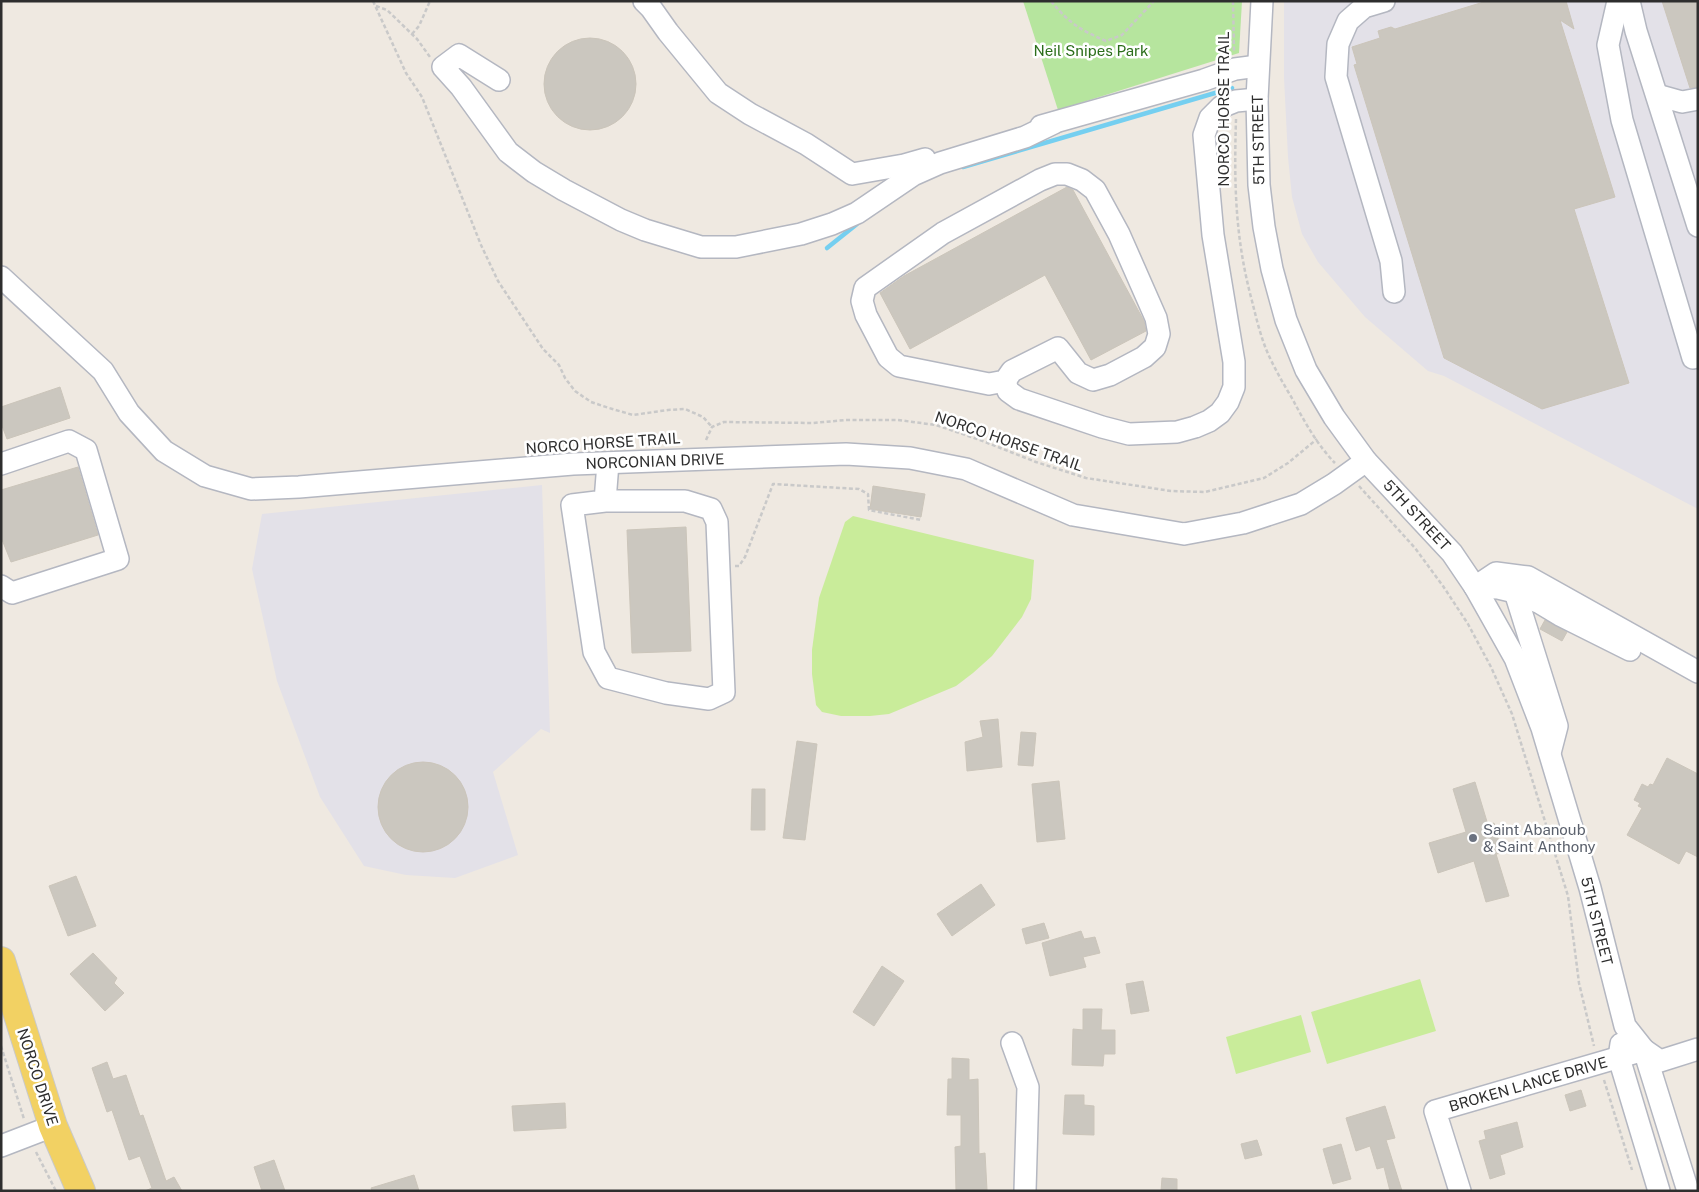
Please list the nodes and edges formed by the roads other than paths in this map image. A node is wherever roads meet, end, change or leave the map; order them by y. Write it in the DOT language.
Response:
graph roads {
  1 [pos="644,1"];
  2 [pos="1262,1"];
  3 [pos="1384,1"];
  4 [pos="1618,1"];
  5 [pos="1629,1"];
  6 [pos="1258,66"];
  7 [pos="499,80"];
  8 [pos="1657,95"];
  9 [pos="1698,98"];
  10 [pos="1256,99"];
  11 [pos="1054,123"];
  12 [pos="1698,226"];
  13 [pos="1,277"];
  14 [pos="1394,292"];
  15 [pos="1693,358"];
  16 [pos="1005,381"];
  17 [pos="1366,461"];
  18 [pos="608,463"];
  19 [pos="1,464"];
  20 [pos="605,501"];
  21 [pos="1,586"];
  22 [pos="1475,586"];
  23 [pos="1515,592"];
  24 [pos="1698,672"];
  25 [pos="1698,683"];
  26 [pos="1550,754"];
  27 [pos="1,961"];
  28 [pos="1625,1026"];
  29 [pos="1012,1043"];
  30 [pos="1698,1049"];
  31 [pos="1644,1050"];
  32 [pos="1609,1061"];
  33 [pos="53,1126"];
  34 [pos="1,1146"];
  35 [pos="81,1191"];
  36 [pos="1024,1191"];
  37 [pos="1460,1191"];
  38 [pos="1660,1191"];
  39 [pos="1688,1191"];
  1 -- 11 [label="street"];
  2 -- 6 [label="street, 5TH STREET"];
  3 -- 14 [label="street"];
  4 -- 15 [label="street"];
  5 -- 8 [label="street"];
  6 -- 10 [label="street, 5TH STREET"];
  6 -- 11 [label="street"];
  7 -- 11 [label="street"];
  8 -- 9 [label="street"];
  8 -- 12 [label="street"];
  10 -- 16 [label="street"];
  10 -- 17 [label="street, 5TH STREET"];
  13 -- 18 [label="street, NORCONIAN DRIVE"];
  16 -- 16 [label="street"];
  17 -- 18 [label="street, NORCONIAN DRIVE"];
  17 -- 22 [label="street, 5TH STREET"];
  18 -- 20 [label="street"];
  19 -- 21 [label="street"];
  20 -- 20 [label="street"];
  22 -- 23 [label="street"];
  22 -- 24 [label="street"];
  22 -- 26 [label="street, 5TH STREET"];
  23 -- 25 [label="street"];
  23 -- 26 [label="street"];
  26 -- 28 [label="street, 5TH STREET"];
  27 -- 33 [label="main road, NORCO DRIVE"];
  28 -- 31 [label="street, 5TH STREET"];
  28 -- 32 [label="street, 5TH STREET"];
  29 -- 36 [label="street"];
  30 -- 31 [label="street"];
  31 -- 32 [label="street, BROKEN LANCE DRIVE"];
  31 -- 39 [label="street, 5TH STREET"];
  32 -- 37 [label="street, BROKEN LANCE DRIVE"];
  32 -- 38 [label="street, 5TH STREET"];
  33 -- 34 [label="street"];
  33 -- 35 [label="main road, NORCO DRIVE"];
}
